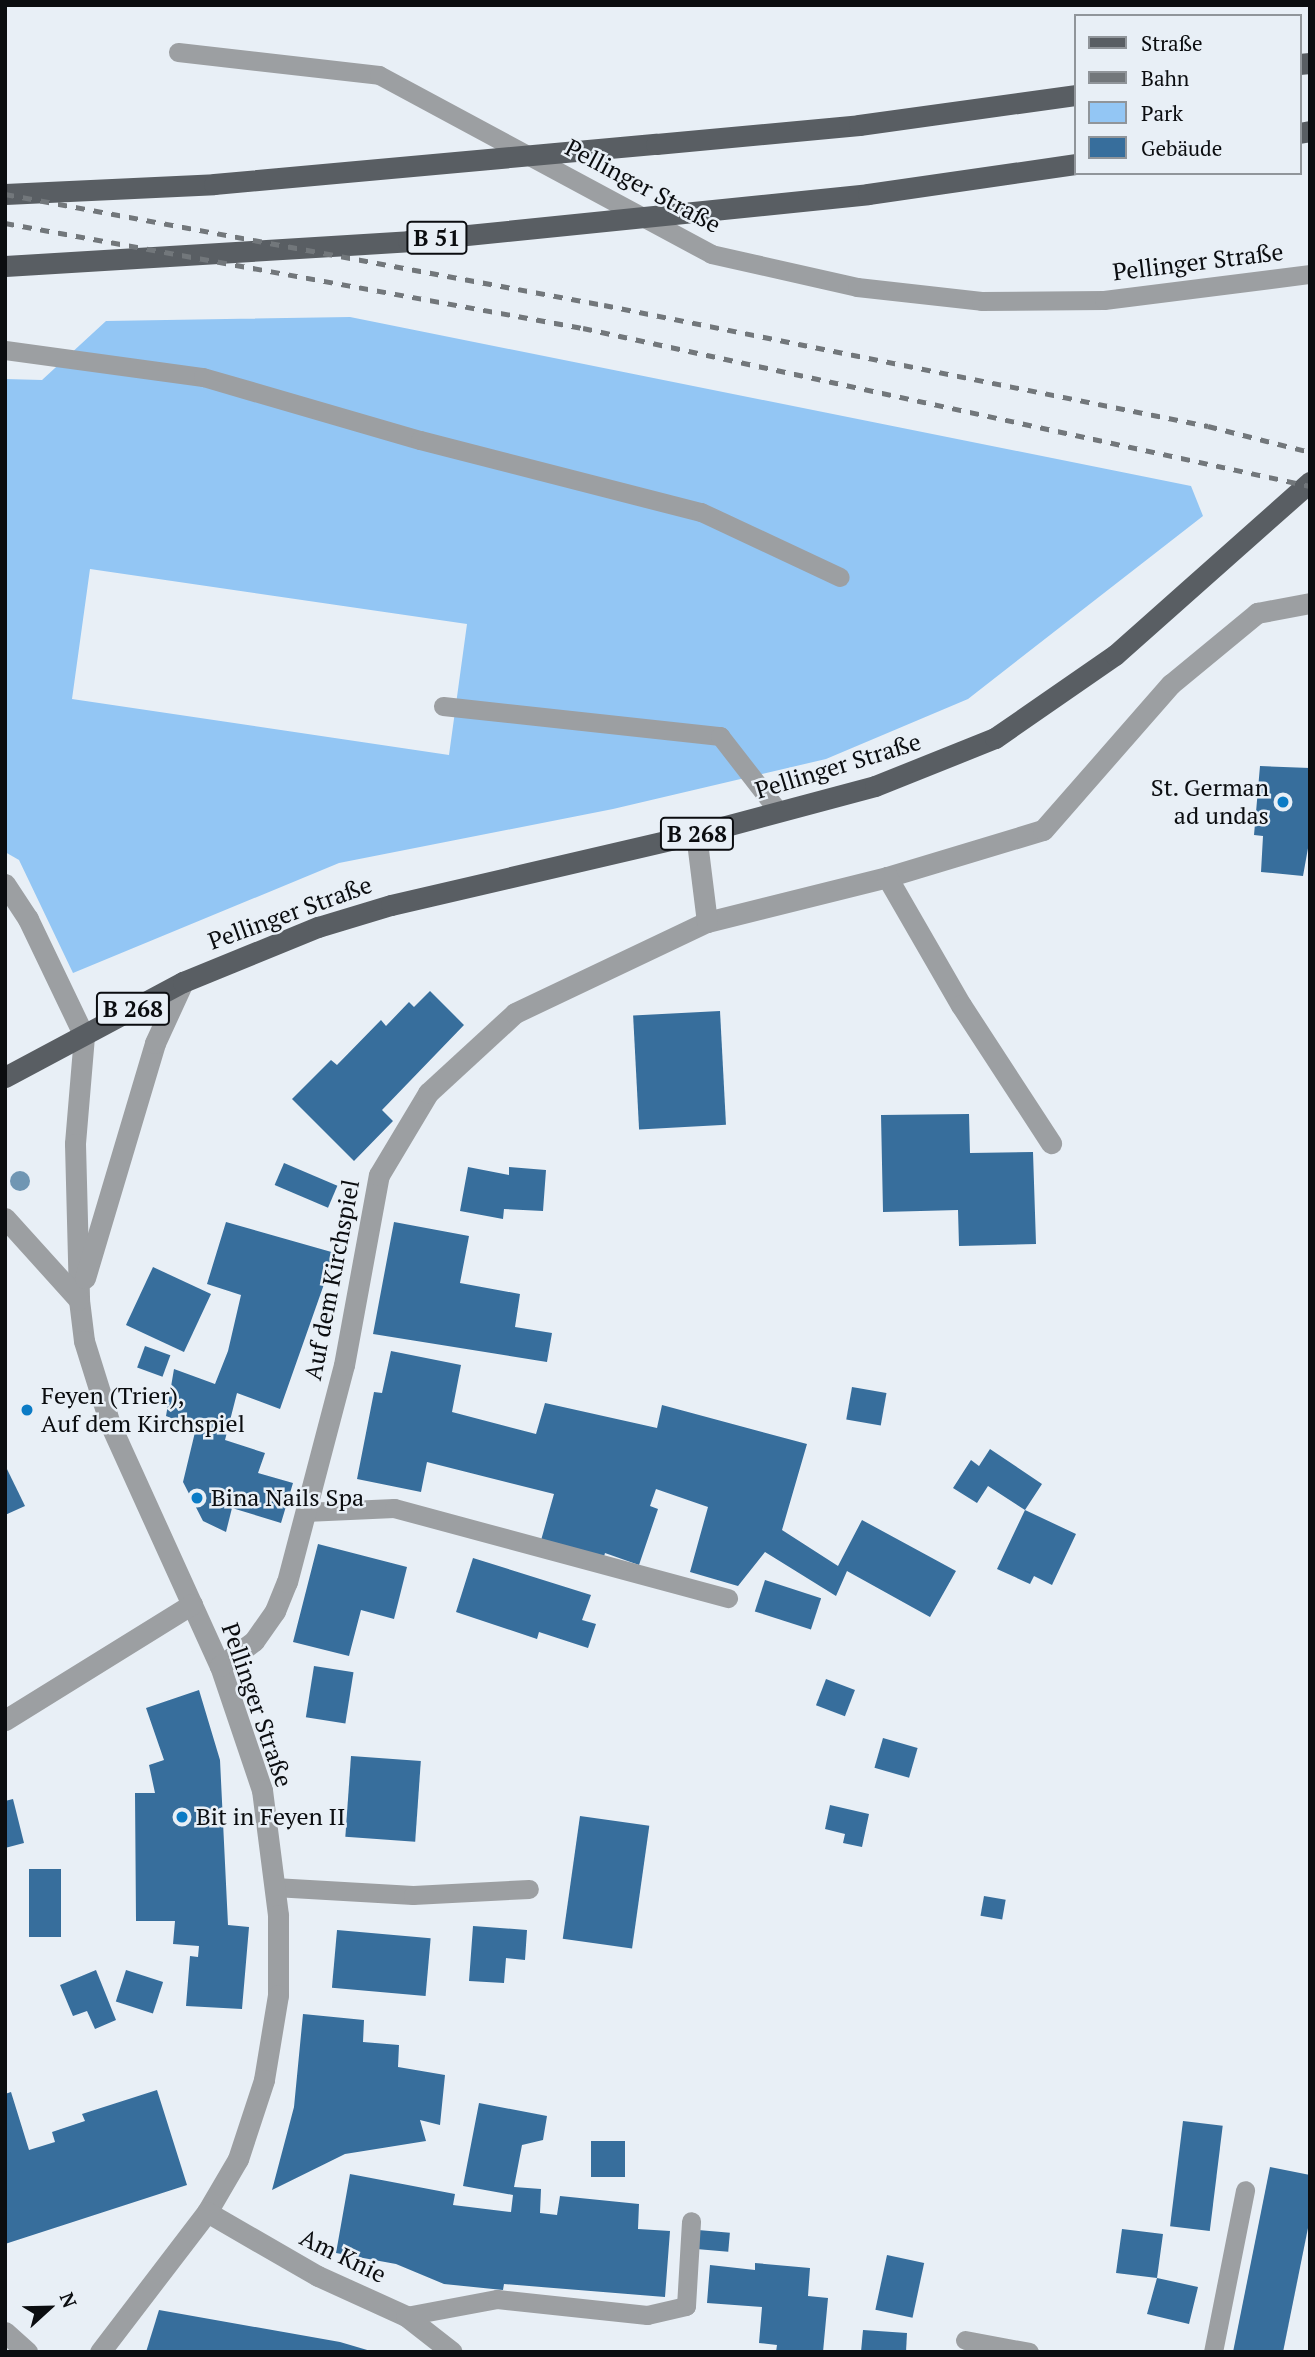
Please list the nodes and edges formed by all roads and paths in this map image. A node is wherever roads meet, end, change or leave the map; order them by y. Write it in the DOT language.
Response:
graph roads {
  1 [pos="178,52"];
  2 [pos="1074,95"];
  3 [pos="1074,164"];
  4 [pos="5,194"];
  5 [pos="5,266"];
  6 [pos="1310,274"];
  7 [pos="5,350"];
  8 [pos="1310,482"];
  9 [pos="840,577"];
  10 [pos="1310,603"];
  11 [pos="443,706"];
  12 [pos="779,812"];
  13 [pos="696,834"];
  14 [pos="887,877"];
  15 [pos="5,884"];
  16 [pos="707,922"];
  17 [pos="183,982"];
  18 [pos="84,1036"];
  19 [pos="5,1077"];
  20 [pos="1051,1143"];
  21 [pos="5,1218"];
  22 [pos="79,1300"];
  23 [pos="305,1513"];
  24 [pos="728,1598"];
  25 [pos="192,1604"];
  26 [pos="220,1665"];
  27 [pos="5,1720"];
  28 [pos="274,1887"];
  29 [pos="529,1889"];
  30 [pos="1245,2190"];
  31 [pos="206,2212"];
  32 [pos="691,2221"];
  33 [pos="406,2316"];
  34 [pos="5,2332"];
  35 [pos="965,2340"];
  36 [pos="27,2352"];
  37 [pos="100,2352"];
  38 [pos="452,2352"];
  39 [pos="1029,2352"];
  40 [pos="1213,2352"];
  1 -- 6 [label="lane, Pellinger Straße"];
  2 -- 4 [label="main road"];
  3 -- 5 [label="main road, B 51"];
  7 -- 9 [label="lane"];
  8 -- 12 [label="main road, Pellinger Straße / B 268"];
  10 -- 14 [label="street"];
  11 -- 12 [label="lane"];
  12 -- 13 [label="main road, Pellinger Straße / B 268"];
  13 -- 16 [label="street"];
  13 -- 17 [label="main road, Pellinger Straße / B 268"];
  14 -- 16 [label="street"];
  14 -- 20 [label="street"];
  15 -- 18 [label="street"];
  16 -- 23 [label="street, Auf dem Kirchspiel"];
  17 -- 18 [label="main road, Pellinger Straße / B 268"];
  17 -- 22 [label="street, Pellinger Straße"];
  18 -- 19 [label="main road, B 268"];
  18 -- 22 [label="street, Pellinger Straße"];
  21 -- 22 [label="street"];
  22 -- 25 [label="street, Pellinger Straße"];
  23 -- 24 [label="lane"];
  23 -- 26 [label="street, Auf dem Kirchspiel"];
  25 -- 26 [label="street, Pellinger Straße"];
  25 -- 27 [label="street"];
  26 -- 28 [label="street, Pellinger Straße"];
  28 -- 29 [label="lane"];
  28 -- 31 [label="street, Pellinger Straße"];
  30 -- 40 [label="lane"];
  31 -- 33 [label="street, Am Knie"];
  31 -- 37 [label="street, Pellinger Straße"];
  32 -- 33 [label="lane"];
  33 -- 38 [label="street, Am Knie"];
  34 -- 36 [label="street"];
  35 -- 39 [label="lane"];
}
